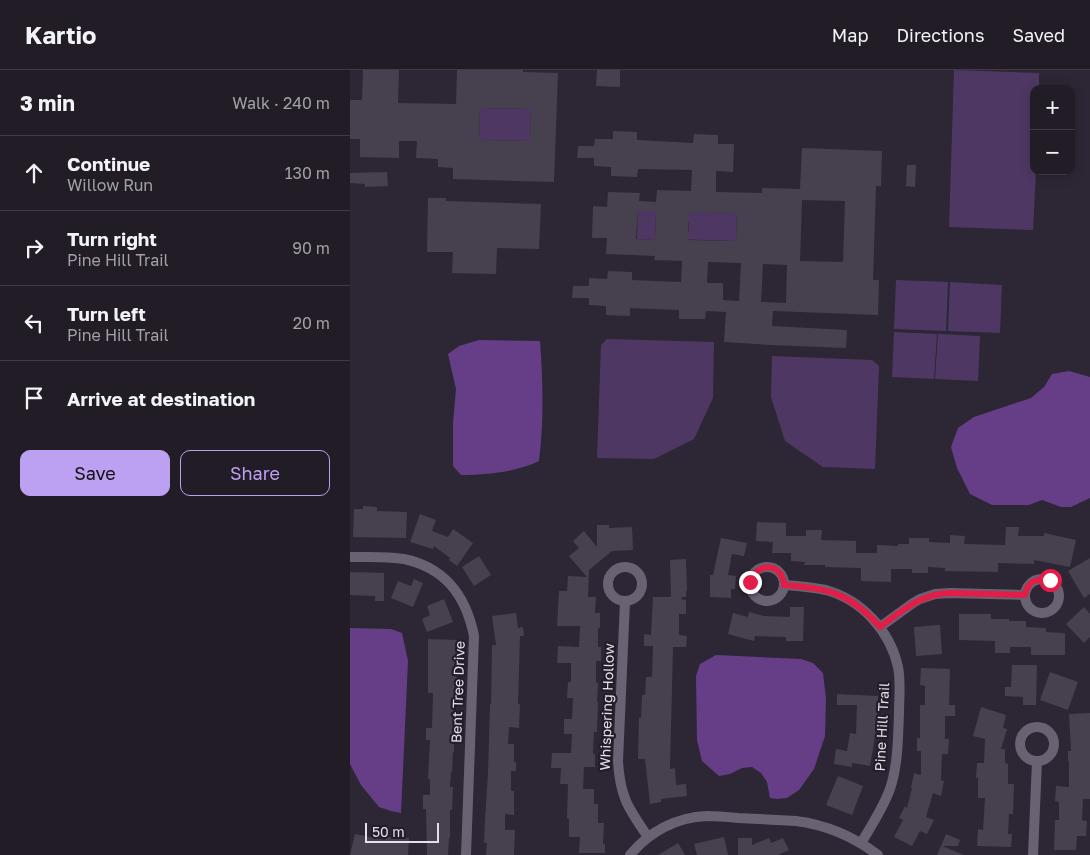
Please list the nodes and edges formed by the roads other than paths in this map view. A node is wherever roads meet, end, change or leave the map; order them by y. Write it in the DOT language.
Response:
graph roads {
  1 [pos="350,557"];
  2 [pos="784,585"];
  3 [pos="1025,595"];
  4 [pos="625,601"];
  5 [pos="880,627"];
  6 [pos="1036,761"];
  7 [pos="648,836"];
  8 [pos="861,843"];
  9 [pos="466,855"];
  10 [pos="630,855"];
  11 [pos="878,855"];
  12 [pos="1033,855"];
  1 -- 9 [label="street, Bent Tree Drive"];
  2 -- 5 [label="street, Pine Hill Trail"];
  3 -- 5 [label="street"];
  4 -- 7 [label="street, Whispering Hollow"];
  5 -- 8 [label="street, Pine Hill Trail"];
  6 -- 12 [label="street"];
  7 -- 8 [label="street"];
  7 -- 10 [label="street"];
  8 -- 11 [label="street"];
}
